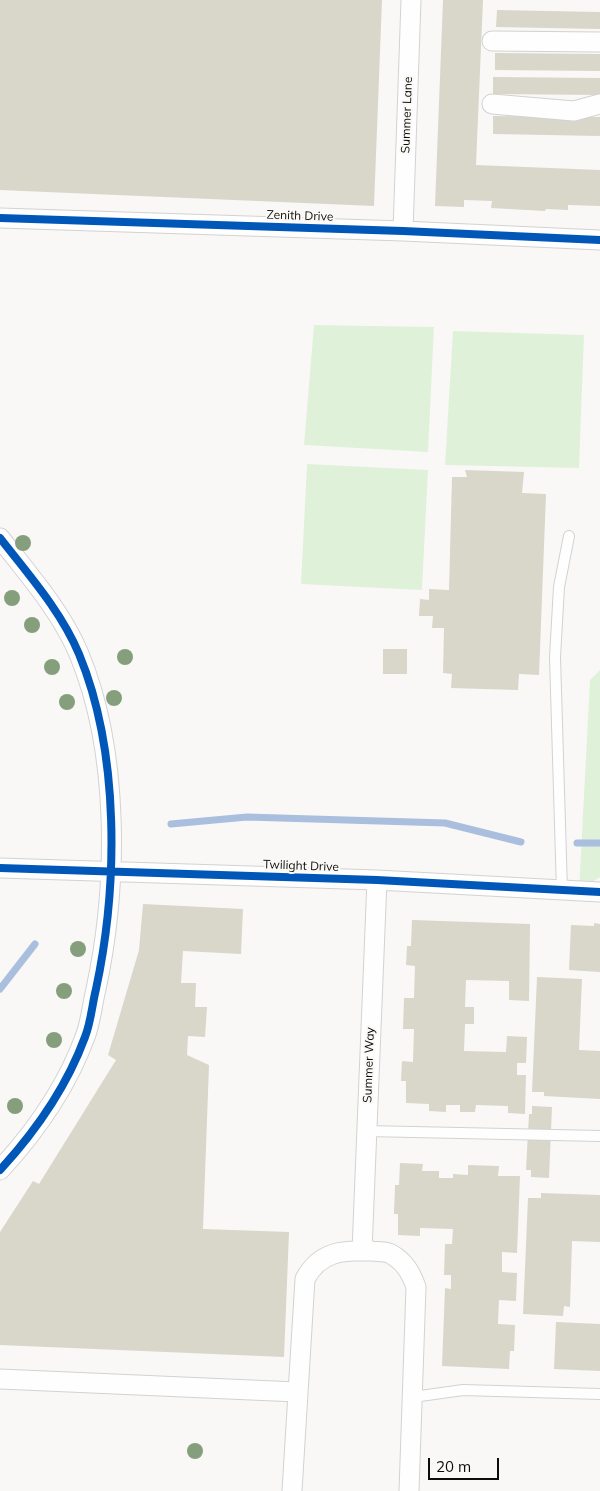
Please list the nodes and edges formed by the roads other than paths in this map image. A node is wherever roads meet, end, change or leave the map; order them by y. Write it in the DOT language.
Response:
graph roads {
  1 [pos="411,0"];
  2 [pos="492,41"];
  3 [pos="600,42"];
  4 [pos="492,104"];
  5 [pos="600,104"];
  6 [pos="0,218"];
  7 [pos="403,231"];
  8 [pos="600,240"];
  9 [pos="569,536"];
  10 [pos="0,538"];
  11 [pos="0,868"];
  12 [pos="111,870"];
  13 [pos="377,880"];
  14 [pos="562,891"];
  15 [pos="600,892"];
  16 [pos="366,1130"];
  17 [pos="600,1136"];
  18 [pos="0,1170"];
  19 [pos="362,1251"];
  20 [pos="0,1379"];
  21 [pos="298,1392"];
  22 [pos="600,1394"];
  23 [pos="413,1398"];
  24 [pos="292,1491"];
  25 [pos="409,1491"];
  1 -- 7 [label="street, Summer Lane"];
  2 -- 3 [label="street"];
  4 -- 5 [label="street"];
  6 -- 7 [label="street, Zenith Drive"];
  7 -- 8 [label="street, Zenith Drive"];
  9 -- 14 [label="lane"];
  10 -- 12 [label="street"];
  11 -- 12 [label="street, Twilight Drive"];
  12 -- 13 [label="street, Twilight Drive"];
  12 -- 18 [label="street"];
  13 -- 14 [label="street, Twilight Drive"];
  13 -- 16 [label="street, Summer Way"];
  14 -- 15 [label="street, Twilight Drive"];
  16 -- 17 [label="lane"];
  16 -- 19 [label="street, Summer Way"];
  19 -- 21 [label="street"];
  19 -- 23 [label="street"];
  20 -- 21 [label="street"];
  21 -- 24 [label="street"];
  22 -- 23 [label="lane"];
  23 -- 25 [label="street"];
}
